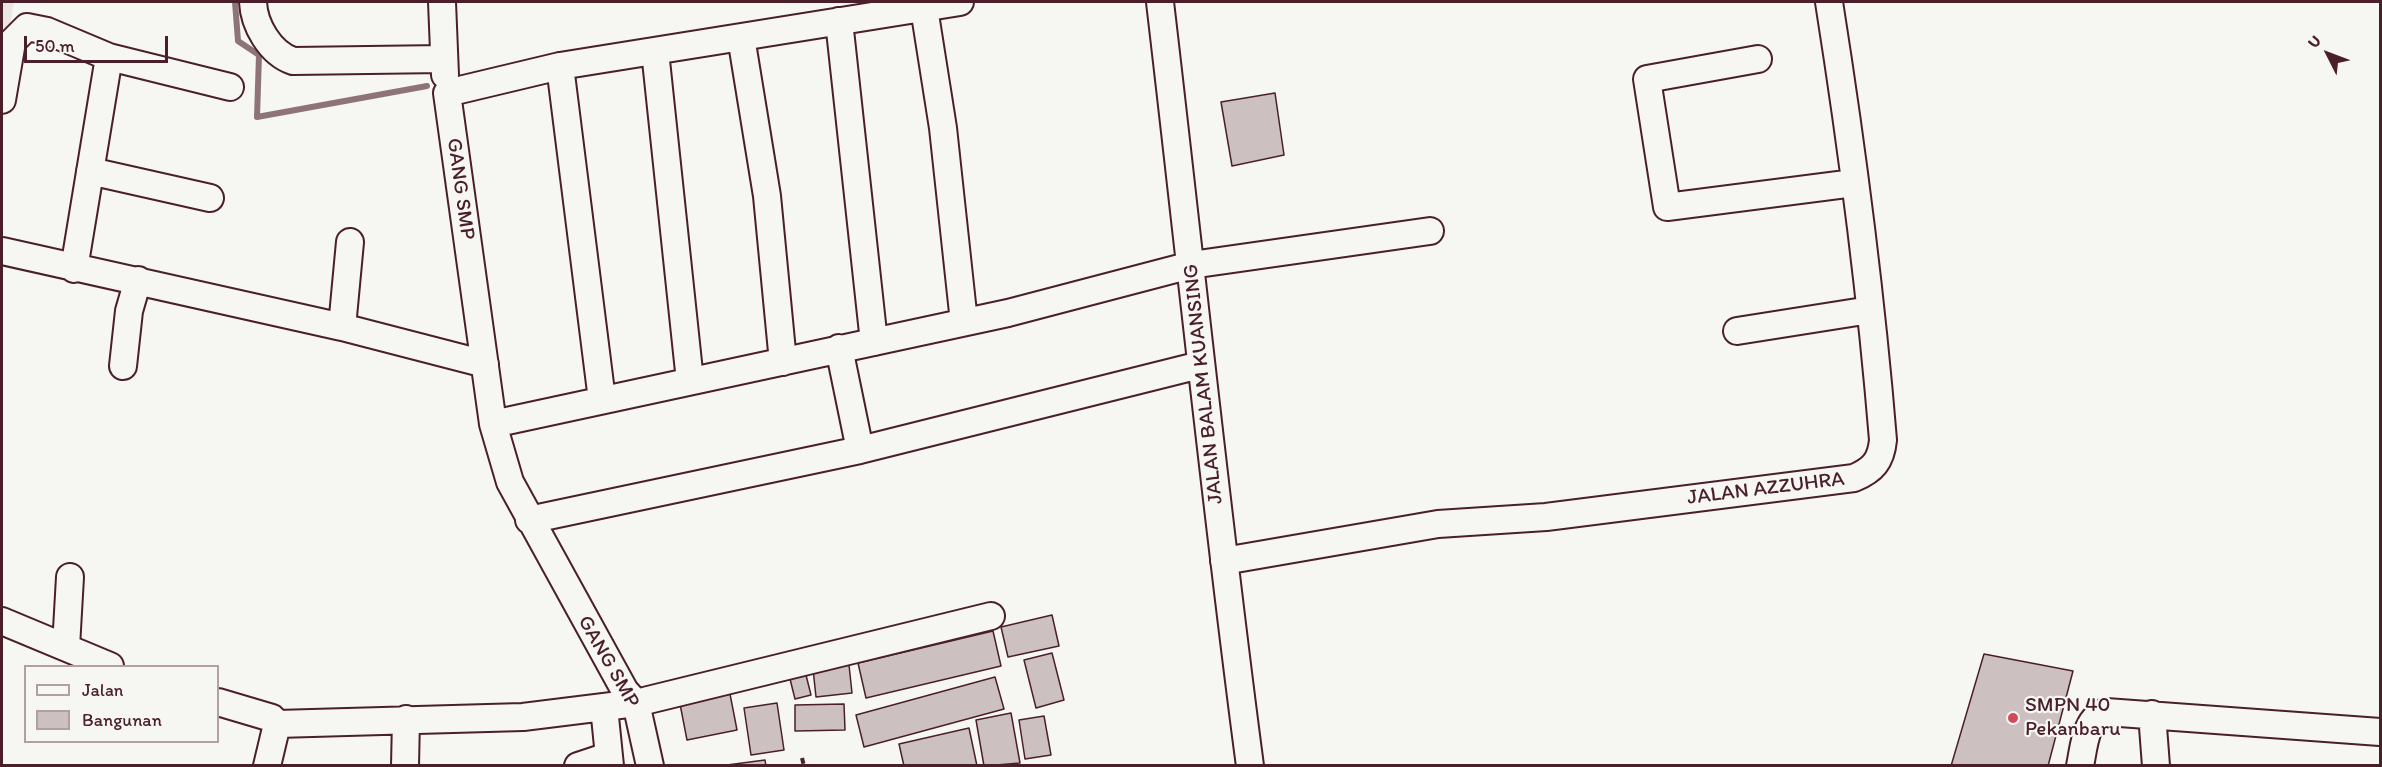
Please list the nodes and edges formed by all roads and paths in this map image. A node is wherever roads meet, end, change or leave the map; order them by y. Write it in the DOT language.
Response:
graph roads {
  1 [pos="253,2"];
  2 [pos="442,2"];
  3 [pos="960,2"];
  4 [pos="1160,2"];
  5 [pos="1829,2"];
  6 [pos="892,7"];
  7 [pos="924,8"];
  8 [pos="839,21"];
  9 [pos="741,36"];
  10 [pos="655,51"];
  11 [pos="109,57"];
  12 [pos="443,59"];
  13 [pos="1758,59"];
  14 [pos="560,66"];
  15 [pos="230,87"];
  16 [pos="447,93"];
  17 [pos="2,100"];
  18 [pos="90,171"];
  19 [pos="1854,183"];
  20 [pos="210,198"];
  21 [pos="1430,231"];
  22 [pos="351,242"];
  23 [pos="2,251"];
  24 [pos="1191,265"];
  25 [pos="74,269"];
  26 [pos="138,280"];
  27 [pos="1870,310"];
  28 [pos="964,322"];
  29 [pos="342,327"];
  30 [pos="1737,331"];
  31 [pos="874,342"];
  32 [pos="839,348"];
  33 [pos="783,362"];
  34 [pos="485,364"];
  35 [pos="1200,365"];
  36 [pos="123,366"];
  37 [pos="690,381"];
  38 [pos="602,400"];
  39 [pos="493,423"];
  40 [pos="860,450"];
  41 [pos="529,520"];
  42 [pos="1224,561"];
  43 [pos="70,577"];
  44 [pos="991,616"];
  45 [pos="2,621"];
  46 [pos="66,647"];
  47 [pos="108,665"];
  48 [pos="219,702"];
  49 [pos="636,703"];
  50 [pos="604,707"];
  51 [pos="2152,714"];
  52 [pos="406,720"];
  53 [pos="277,724"];
  54 [pos="2380,732"];
  55 [pos="802,758"];
  56 [pos="609,761"];
  57 [pos="267,765"];
  58 [pos="405,765"];
  59 [pos="578,765"];
  60 [pos="650,765"];
  61 [pos="804,765"];
  62 [pos="1250,765"];
  63 [pos="2080,765"];
  64 [pos="2156,765"];
  1 -- 12 [label="street"];
  2 -- 12 [label="street, GANG SMP"];
  3 -- 7 [label="street"];
  4 -- 24 [label="street, JALAN BALAM KUANSING"];
  5 -- 19 [label="street, JALAN AZZUHRA"];
  6 -- 7 [label="street"];
  6 -- 8 [label="street"];
  7 -- 28 [label="street"];
  8 -- 9 [label="street"];
  8 -- 31 [label="street"];
  9 -- 10 [label="street"];
  9 -- 33 [label="street"];
  10 -- 14 [label="street"];
  10 -- 37 [label="street"];
  11 -- 15 [label="street"];
  11 -- 17 [label="street"];
  11 -- 18 [label="street"];
  12 -- 16 [label="street, GANG SMP"];
  13 -- 19 [label="street"];
  14 -- 16 [label="street"];
  14 -- 38 [label="street"];
  16 -- 34 [label="street, GANG SMP"];
  18 -- 20 [label="street"];
  18 -- 25 [label="street"];
  19 -- 27 [label="street, JALAN AZZUHRA"];
  21 -- 24 [label="street"];
  22 -- 29 [label="street"];
  23 -- 25 [label="street"];
  24 -- 28 [label="street"];
  24 -- 35 [label="street, JALAN BALAM KUANSING"];
  25 -- 26 [label="street"];
  26 -- 29 [label="street"];
  26 -- 36 [label="street"];
  27 -- 30 [label="street"];
  27 -- 42 [label="street, JALAN AZZUHRA"];
  28 -- 31 [label="street"];
  29 -- 34 [label="street"];
  31 -- 32 [label="street"];
  32 -- 33 [label="street"];
  32 -- 40 [label="street"];
  33 -- 37 [label="street"];
  34 -- 39 [label="street, GANG SMP"];
  35 -- 40 [label="street"];
  35 -- 42 [label="street, JALAN BALAM KUANSING"];
  37 -- 38 [label="street"];
  38 -- 39 [label="street"];
  39 -- 41 [label="street, GANG SMP"];
  40 -- 41 [label="street"];
  41 -- 49 [label="street, GANG SMP"];
  42 -- 62 [label="street, JALAN BALAM KUANSING"];
  43 -- 46 [label="street"];
  44 -- 49 [label="street"];
  45 -- 46 [label="street"];
  46 -- 47 [label="street"];
  48 -- 53 [label="street"];
  49 -- 50 [label="street"];
  49 -- 60 [label="street, GANG SMP"];
  50 -- 52 [label="street"];
  50 -- 56 [label="street"];
  51 -- 54 [label="street"];
  51 -- 63 [label="street"];
  51 -- 64 [label="street"];
  52 -- 53 [label="street"];
  52 -- 58 [label="street"];
  53 -- 57 [label="street"];
  55 -- 61 [label="path"];
  56 -- 59 [label="street"];
}
